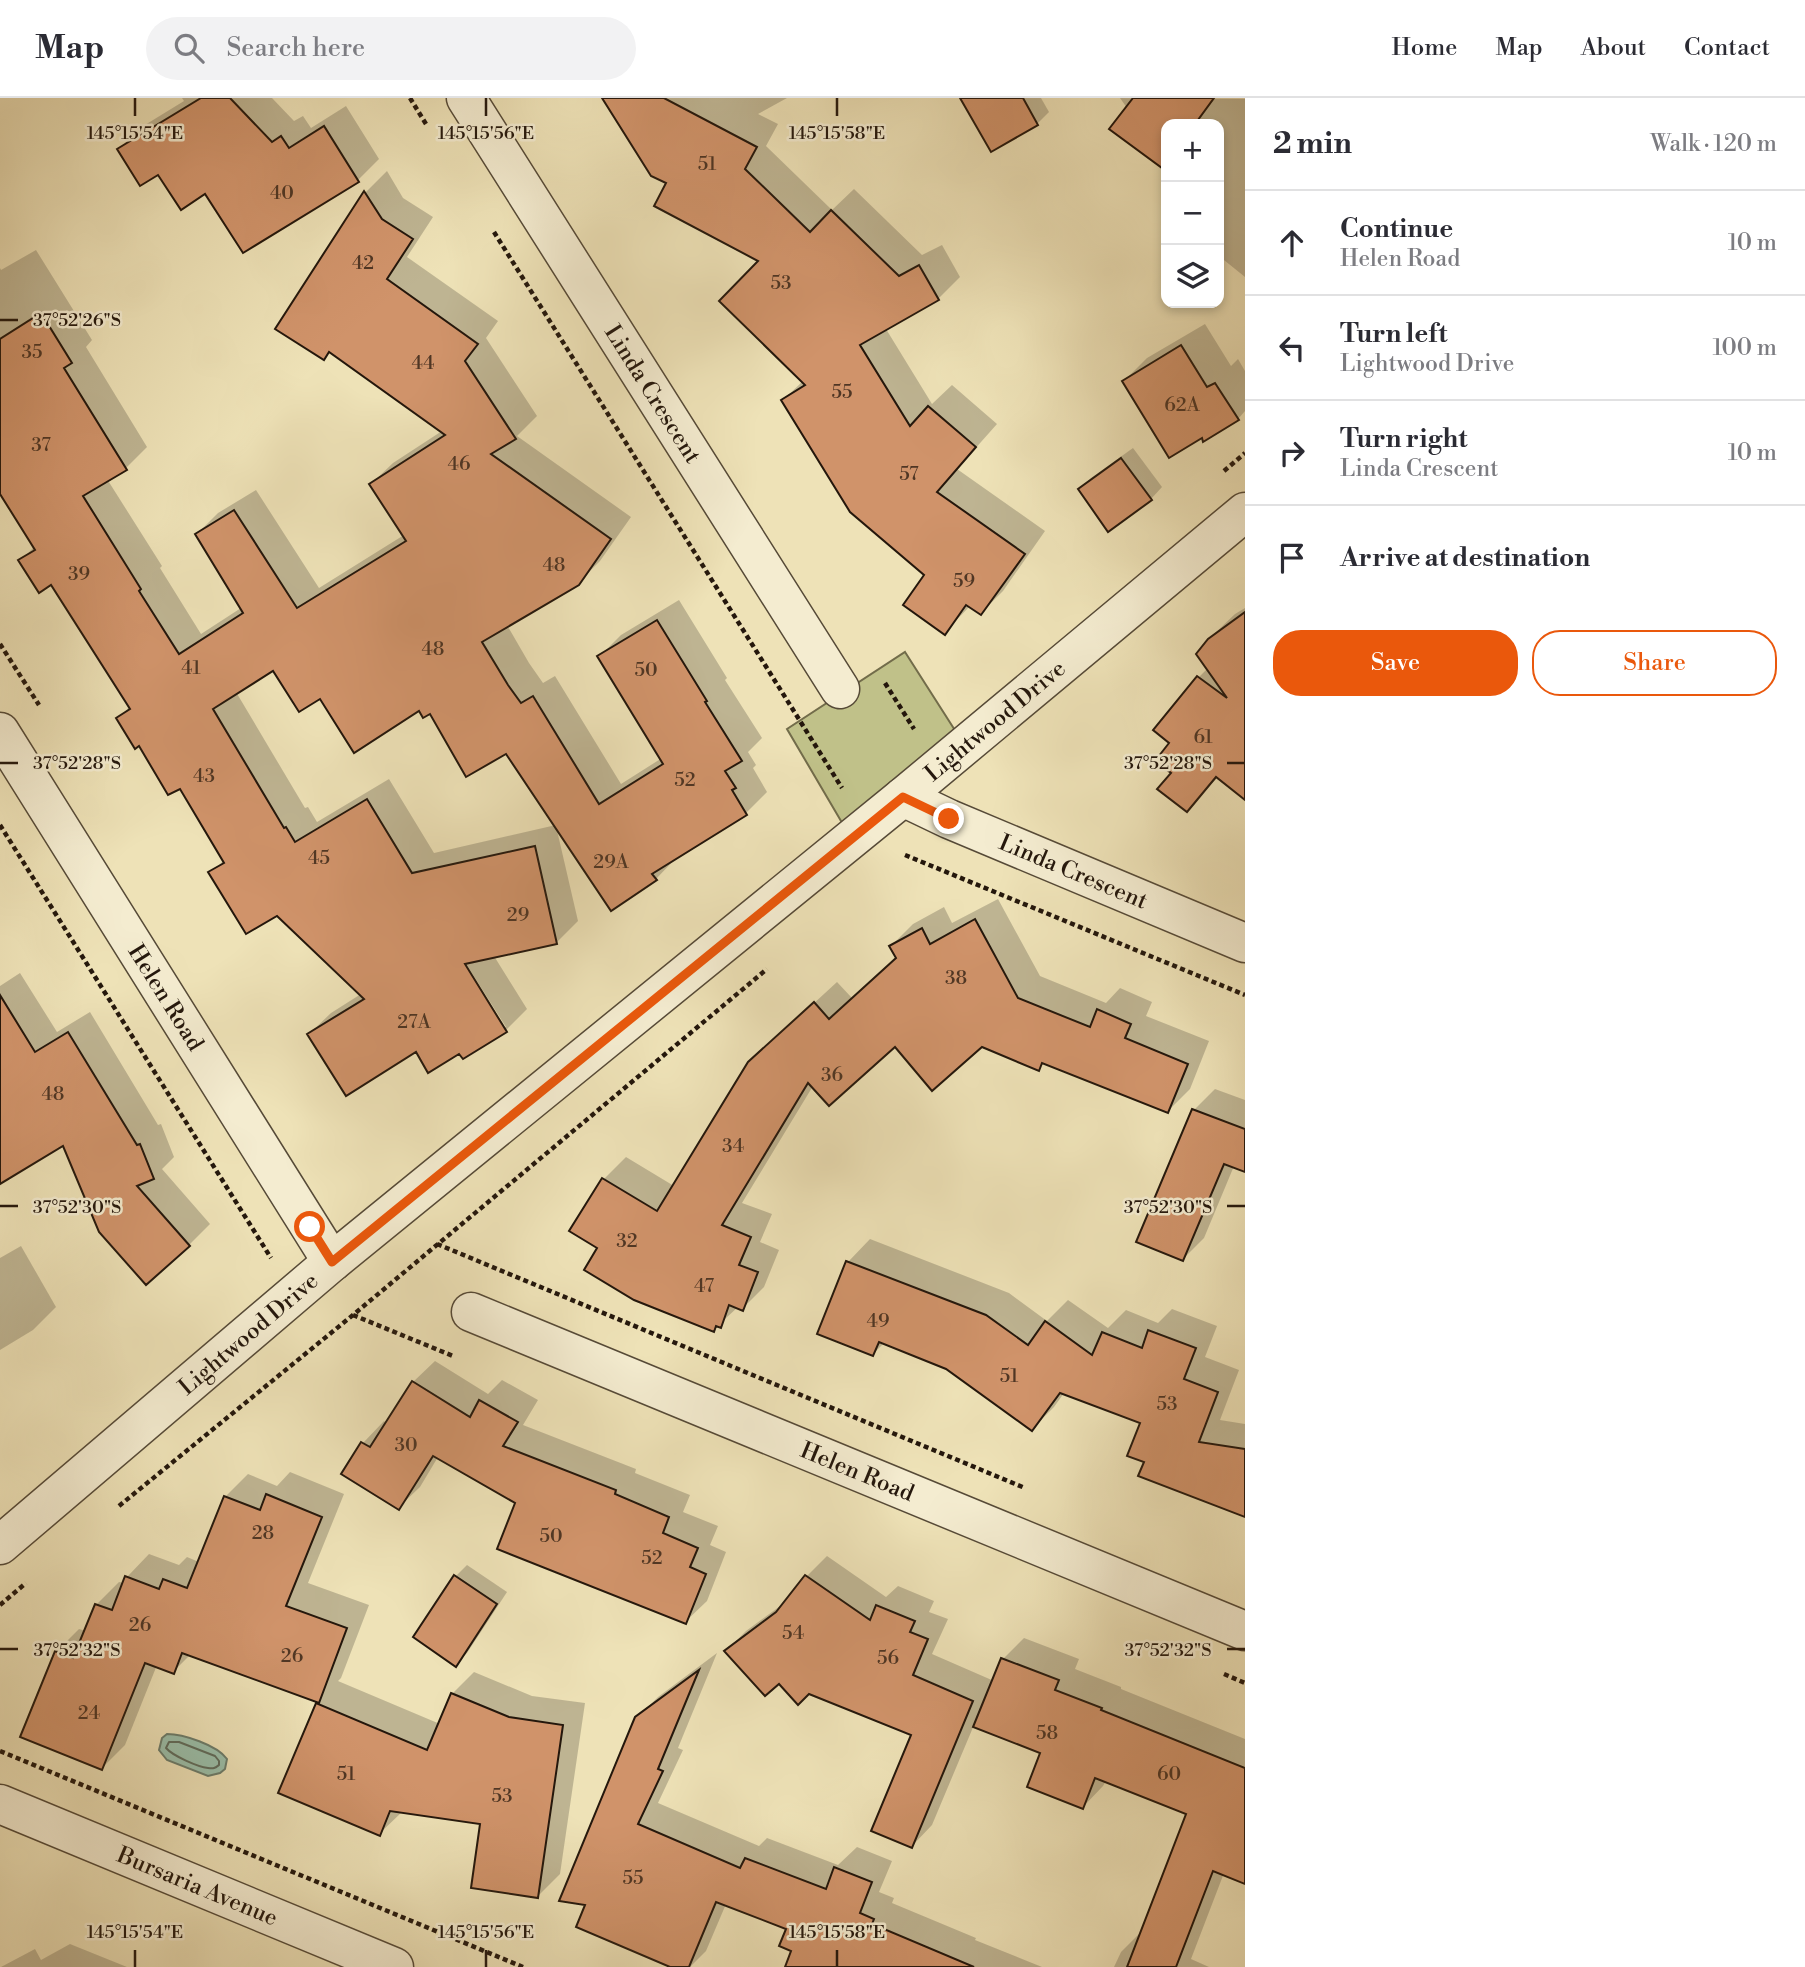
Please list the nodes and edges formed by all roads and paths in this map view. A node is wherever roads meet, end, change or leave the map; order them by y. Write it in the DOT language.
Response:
graph roads {
  1 [pos="410,98"];
  2 [pos="466,98"];
  3 [pos="432,133"];
  4 [pos="491,227"];
  5 [pos="1245,512"];
  6 [pos="840,689"];
  7 [pos="0,732"];
  8 [pos="842,789"];
  9 [pos="903,797"];
  10 [pos="0,825"];
  11 [pos="905,855"];
  12 [pos="1245,943"];
  13 [pos="778,961"];
  14 [pos="1245,995"];
  15 [pos="437,1244"];
  16 [pos="271,1258"];
  17 [pos="332,1262"];
  18 [pos="471,1312"];
  19 [pos="1027,1489"];
  20 [pos="119,1506"];
  21 [pos="0,1545"];
  22 [pos="29,1581"];
  23 [pos="0,1605"];
  24 [pos="1245,1631"];
  25 [pos="0,1751"];
  26 [pos="0,1804"];
  27 [pos="394,1967"];
  28 [pos="523,1967"];
  1 -- 3 [label="path"];
  2 -- 6 [label="street, Linda Crescent"];
  4 -- 8 [label="path"];
  5 -- 9 [label="street, Lightwood Drive"];
  7 -- 17 [label="street, Helen Road"];
  9 -- 12 [label="street, Linda Crescent"];
  9 -- 17 [label="street, Lightwood Drive"];
  10 -- 16 [label="path"];
  11 -- 14 [label="path"];
  13 -- 15 [label="path"];
  15 -- 19 [label="path"];
  15 -- 20 [label="path"];
  17 -- 21 [label="street, Lightwood Drive"];
  18 -- 24 [label="street, Helen Road"];
  22 -- 23 [label="path"];
  25 -- 28 [label="path"];
  26 -- 27 [label="street, Bursaria Avenue"];
}
